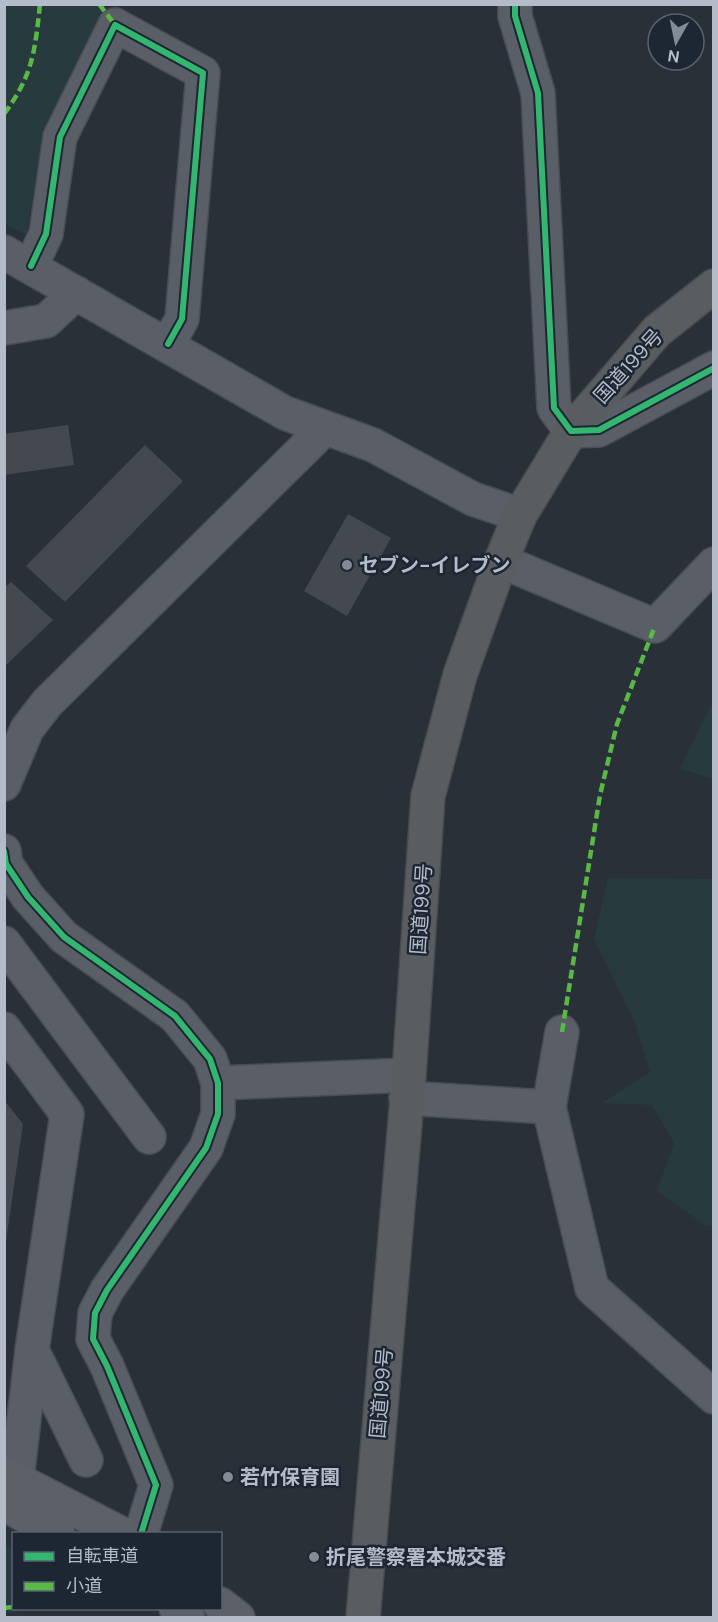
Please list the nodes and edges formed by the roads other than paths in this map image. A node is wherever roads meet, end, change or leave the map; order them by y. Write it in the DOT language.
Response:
graph roads {
  1 [pos="515,4"];
  2 [pos="18,259"];
  3 [pos="714,286"];
  4 [pos="76,293"];
  5 [pos="4,328"];
  6 [pos="168,344"];
  7 [pos="714,368"];
  8 [pos="325,428"];
  9 [pos="572,431"];
  10 [pos="520,515"];
  11 [pos="501,561"];
  12 [pos="714,564"];
  13 [pos="4,784"];
  14 [pos="4,851"];
  15 [pos="64,937"];
  16 [pos="4,943"];
  17 [pos="26,972"];
  18 [pos="4,1029"];
  19 [pos="562,1032"];
  20 [pos="218,1083"];
  21 [pos="408,1087"];
  22 [pos="549,1107"];
  23 [pos="149,1137"];
  24 [pos="32,1350"];
  25 [pos="714,1397"];
  26 [pos="86,1460"];
  27 [pos="8,1488"];
  28 [pos="57,1532"];
  29 [pos="119,1532"];
  30 [pos="141,1532"];
  31 [pos="222,1605"];
  32 [pos="363,1614"];
  33 [pos="238,1617"];
  1 -- 9 [label="street"];
  2 -- 4 [label="street"];
  2 -- 6 [label="street"];
  3 -- 9 [label="highway, 国道199号"];
  4 -- 5 [label="street"];
  4 -- 6 [label="street"];
  6 -- 8 [label="street"];
  7 -- 9 [label="street"];
  8 -- 10 [label="street"];
  8 -- 13 [label="street"];
  9 -- 10 [label="highway, 国道199号"];
  10 -- 11 [label="highway, 国道199号"];
  11 -- 12 [label="street"];
  11 -- 21 [label="highway, 国道199号"];
  14 -- 15 [label="street"];
  15 -- 17 [label="street"];
  15 -- 20 [label="street"];
  16 -- 17 [label="street"];
  17 -- 23 [label="street"];
  18 -- 24 [label="street"];
  19 -- 22 [label="street"];
  20 -- 21 [label="street"];
  20 -- 30 [label="street"];
  21 -- 22 [label="street"];
  21 -- 32 [label="highway, 国道199号"];
  22 -- 25 [label="street"];
  24 -- 26 [label="street"];
  24 -- 27 [label="street"];
  27 -- 28 [label="main road"];
  27 -- 29 [label="main road"];
  31 -- 33 [label="main road"];
}
